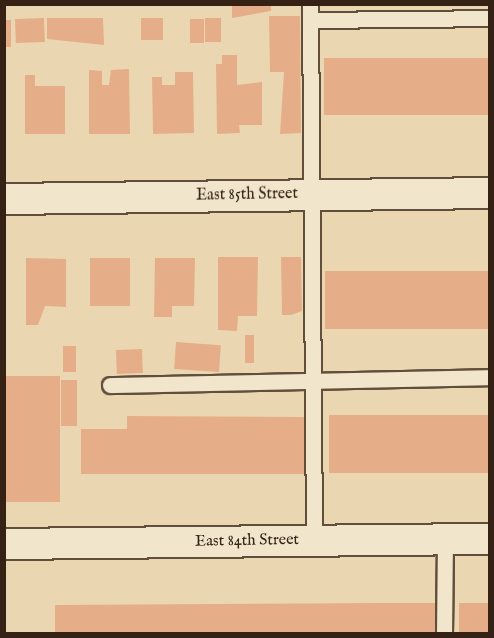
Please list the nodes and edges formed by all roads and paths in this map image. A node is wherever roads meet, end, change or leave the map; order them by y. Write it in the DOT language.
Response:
graph roads {
  1 [pos="310,12"];
  2 [pos="489,18"];
  3 [pos="489,193"];
  4 [pos="310,194"];
  5 [pos="4,200"];
  6 [pos="489,377"];
  7 [pos="313,381"];
  8 [pos="110,385"];
  9 [pos="489,539"];
  10 [pos="314,540"];
  11 [pos="445,540"];
  12 [pos="4,544"];
  13 [pos="444,633"];
  1 -- 2 [label="lane"];
  1 -- 4 [label="lane"];
  3 -- 4 [label="street, East 85th Street"];
  4 -- 5 [label="street, East 85th Street"];
  4 -- 7 [label="lane"];
  6 -- 7 [label="lane"];
  7 -- 8 [label="lane"];
  7 -- 10 [label="lane"];
  9 -- 11 [label="street, East 84th Street"];
  10 -- 11 [label="street, East 84th Street"];
  10 -- 12 [label="street, East 84th Street"];
  11 -- 13 [label="lane"];
}
